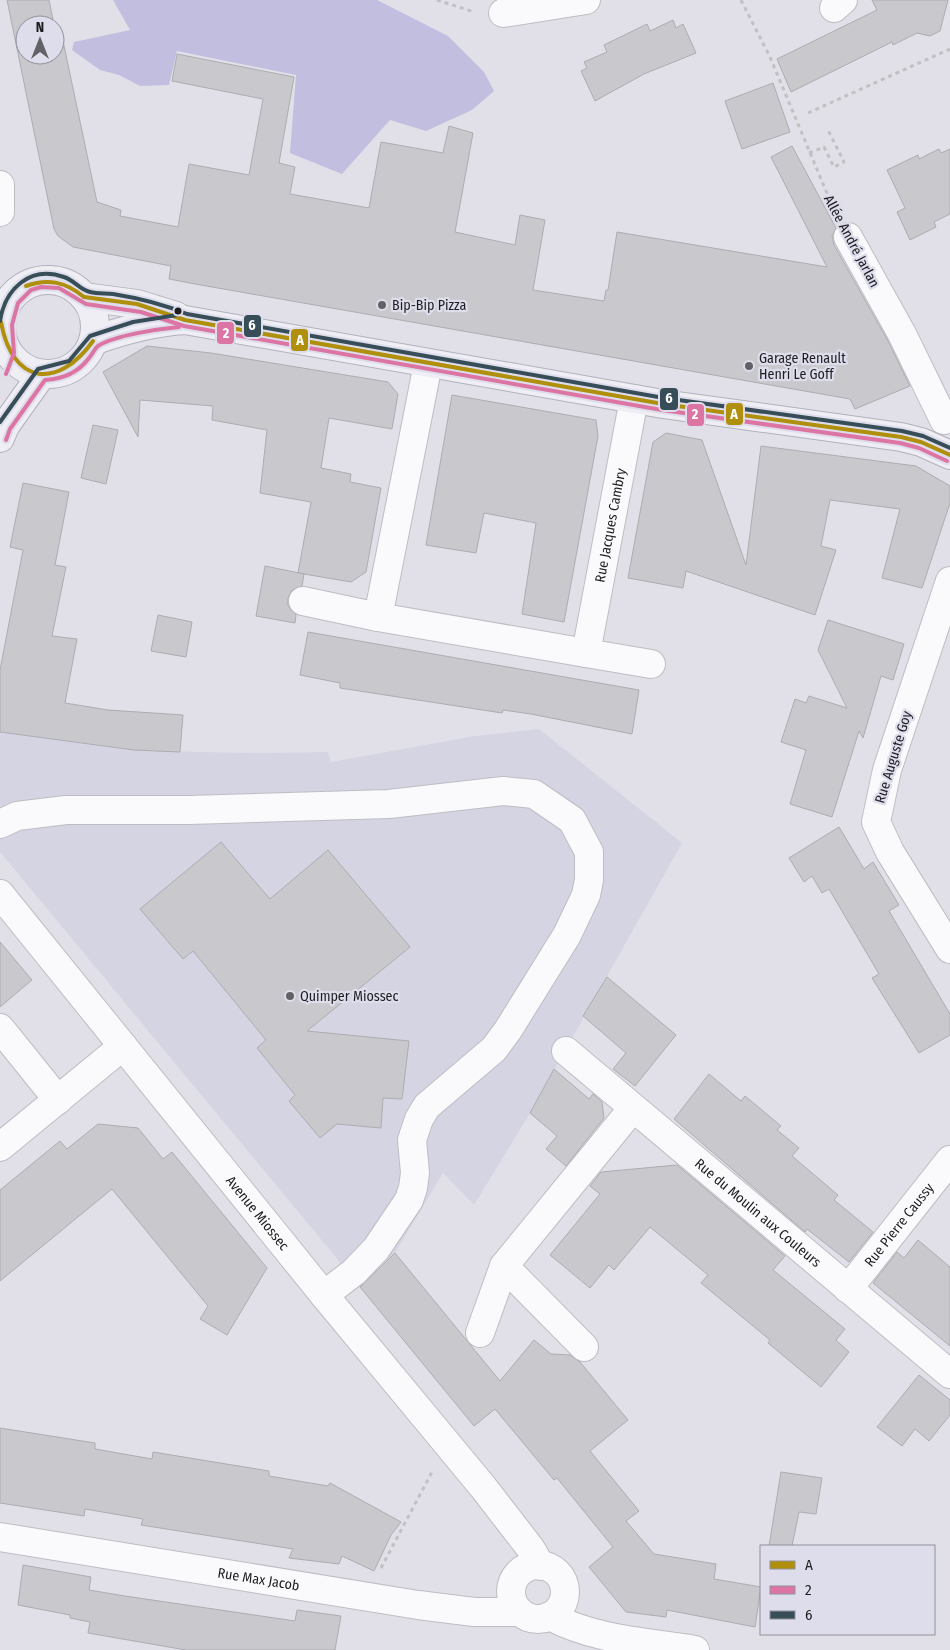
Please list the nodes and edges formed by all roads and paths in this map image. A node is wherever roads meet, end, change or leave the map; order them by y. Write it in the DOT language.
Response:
graph roads {
  1 [pos="437,0"];
  2 [pos="586,0"];
  3 [pos="741,0"];
  4 [pos="542,4"];
  5 [pos="503,12"];
  6 [pos="950,49"];
  7 [pos="808,113"];
  8 [pos="828,130"];
  9 [pos="809,153"];
  10 [pos="0,185"];
  11 [pos="0,212"];
  12 [pos="848,237"];
  13 [pos="0,277"];
  14 [pos="26,286"];
  15 [pos="84,297"];
  16 [pos="184,320"];
  17 [pos="1,321"];
  18 [pos="93,342"];
  19 [pos="4,362"];
  20 [pos="428,364"];
  21 [pos="42,374"];
  22 [pos="634,398"];
  23 [pos="947,418"];
  24 [pos="0,438"];
  25 [pos="921,442"];
  26 [pos="950,455"];
  27 [pos="950,581"];
  28 [pos="303,601"];
  29 [pos="378,617"];
  30 [pos="586,653"];
  31 [pos="651,664"];
  32 [pos="0,824"];
  33 [pos="0,894"];
  34 [pos="950,949"];
  35 [pos="0,1028"];
  36 [pos="123,1046"];
  37 [pos="566,1051"];
  38 [pos="58,1100"];
  39 [pos="633,1108"];
  40 [pos="0,1147"];
  41 [pos="950,1160"];
  42 [pos="504,1266"];
  43 [pos="848,1289"];
  44 [pos="324,1295"];
  45 [pos="480,1333"];
  46 [pos="584,1347"];
  47 [pos="950,1374"];
  48 [pos="452,1450"];
  49 [pos="1,1543"];
  50 [pos="529,1571"];
  51 [pos="372,1597"];
  52 [pos="557,1610"];
  53 [pos="520,1612"];
  54 [pos="695,1650"];
  1 -- 5 [label="path"];
  2 -- 4 [label="street"];
  3 -- 9 [label="path, Allée André Jarlan"];
  4 -- 5 [label="street"];
  6 -- 7 [label="path"];
  8 -- 9 [label="path"];
  9 -- 12 [label="path, Allée André Jarlan"];
  10 -- 11 [label="street"];
  12 -- 23 [label="street, Allée André Jarlan"];
  13 -- 14 [label="main road"];
  14 -- 15 [label="main road"];
  14 -- 17 [label="main road"];
  15 -- 16 [label="main road"];
  15 -- 18 [label="main road"];
  16 -- 18 [label="main road"];
  16 -- 20 [label="main road"];
  17 -- 19 [label="main road"];
  18 -- 21 [label="main road"];
  19 -- 21 [label="main road"];
  20 -- 22 [label="main road"];
  20 -- 29 [label="street"];
  21 -- 24 [label="main road"];
  22 -- 25 [label="main road"];
  22 -- 30 [label="street, Rue Jacques Cambry"];
  23 -- 25 [label="street"];
  25 -- 26 [label="main road"];
  27 -- 34 [label="street, Rue Auguste Goy"];
  28 -- 29 [label="street"];
  29 -- 30 [label="street"];
  30 -- 31 [label="street"];
  32 -- 44 [label="street"];
  33 -- 36 [label="street, Avenue Miossec"];
  35 -- 38 [label="street"];
  36 -- 38 [label="street"];
  36 -- 44 [label="street, Avenue Miossec"];
  37 -- 39 [label="street, Rue du Moulin aux Couleurs"];
  38 -- 40 [label="street"];
  39 -- 42 [label="street"];
  39 -- 43 [label="street, Rue du Moulin aux Couleurs"];
  41 -- 43 [label="street, Rue Pierre Caussy"];
  42 -- 45 [label="street"];
  42 -- 46 [label="street"];
  43 -- 47 [label="street, Rue du Moulin aux Couleurs"];
  44 -- 48 [label="street, Avenue Miossec"];
  48 -- 50 [label="street, Avenue Miossec"];
  48 -- 51 [label="path"];
  49 -- 51 [label="street, Rue Max Jacob"];
  50 -- 52 [label="street"];
  50 -- 53 [label="street"];
  51 -- 53 [label="street, Rue Max Jacob"];
  52 -- 53 [label="street"];
  52 -- 54 [label="street"];
}
